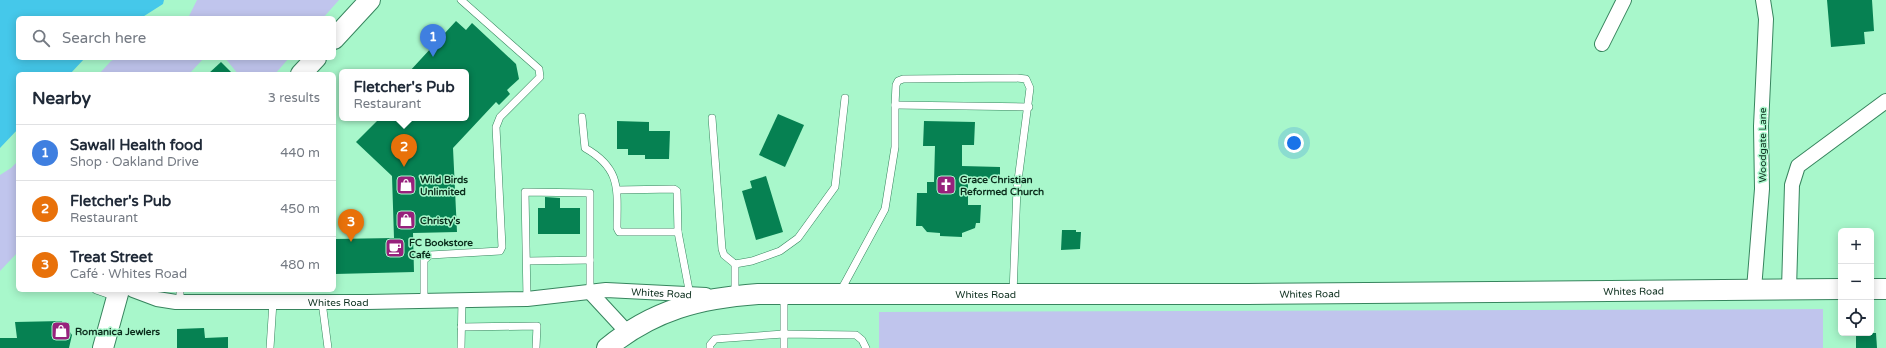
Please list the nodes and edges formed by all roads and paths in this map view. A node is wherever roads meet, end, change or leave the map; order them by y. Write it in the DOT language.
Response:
graph roads {
  1 [pos="370,0"];
  2 [pos="462,0"];
  3 [pos="1624,0"];
  4 [pos="1764,0"];
  5 [pos="336,37"];
  6 [pos="1602,44"];
  7 [pos="314,60"];
  8 [pos="303,72"];
  9 [pos="845,98"];
  10 [pos="1886,101"];
  11 [pos="895,105"];
  12 [pos="1029,107"];
  13 [pos="582,117"];
  14 [pos="712,118"];
  15 [pos="617,190"];
  16 [pos="678,232"];
  17 [pos="590,260"];
  18 [pos="527,261"];
  19 [pos="735,264"];
  20 [pos="1886,288"];
  21 [pos="1789,289"];
  22 [pos="1838,289"];
  23 [pos="1874,289"];
  24 [pos="1754,290"];
  25 [pos="123,292"];
  26 [pos="590,292"];
  27 [pos="784,294"];
  28 [pos="839,294"];
  29 [pos="1013,294"];
  30 [pos="690,295"];
  31 [pos="180,296"];
  32 [pos="732,296"];
  33 [pos="527,299"];
  34 [pos="462,300"];
  35 [pos="424,301"];
  36 [pos="273,302"];
  37 [pos="322,302"];
  38 [pos="461,327"];
  39 [pos="627,332"];
  40 [pos="784,334"];
  41 [pos="103,348"];
  42 [pos="270,348"];
  43 [pos="328,348"];
  44 [pos="461,348"];
  45 [pos="536,348"];
  46 [pos="607,348"];
  47 [pos="710,348"];
  48 [pos="784,348"];
  49 [pos="866,348"];
  1 -- 5 [label="street"];
  2 -- 35 [label="lane"];
  3 -- 6 [label="street"];
  4 -- 24 [label="street, Woodgate Lane"];
  7 -- 8 [label="street"];
  9 -- 19 [label="lane"];
  10 -- 21 [label="street"];
  11 -- 12 [label="lane"];
  11 -- 12 [label="lane"];
  11 -- 28 [label="lane"];
  12 -- 29 [label="lane"];
  13 -- 15 [label="lane"];
  14 -- 19 [label="lane"];
  15 -- 16 [label="lane"];
  15 -- 16 [label="lane"];
  16 -- 30 [label="lane"];
  17 -- 18 [label="lane"];
  17 -- 18 [label="lane"];
  17 -- 26 [label="lane"];
  18 -- 33 [label="lane"];
  19 -- 32 [label="lane"];
  20 -- 23 [label="street"];
  21 -- 22 [label="street, Whites Road"];
  21 -- 24 [label="street, Whites Road"];
  24 -- 29 [label="street, Whites Road"];
  25 -- 31 [label="street, Whites Road"];
  25 -- 41 [label="street"];
  26 -- 30 [label="street, Whites Road"];
  26 -- 33 [label="street, Whites Road"];
  26 -- 39 [label="street"];
  27 -- 28 [label="street, Whites Road"];
  27 -- 32 [label="street, Whites Road"];
  27 -- 40 [label="lane"];
  28 -- 29 [label="street, Whites Road"];
  30 -- 32 [label="street, Whites Road"];
  31 -- 36 [label="street, Whites Road"];
  32 -- 39 [label="street"];
  33 -- 34 [label="street, Whites Road"];
  34 -- 35 [label="street, Whites Road"];
  34 -- 38 [label="lane"];
  35 -- 37 [label="street, Whites Road"];
  36 -- 37 [label="street, Whites Road"];
  36 -- 42 [label="lane"];
  37 -- 43 [label="lane"];
  38 -- 44 [label="lane"];
  38 -- 45 [label="lane"];
  39 -- 46 [label="street"];
  40 -- 47 [label="lane"];
  40 -- 48 [label="lane"];
  40 -- 49 [label="lane"];
}
